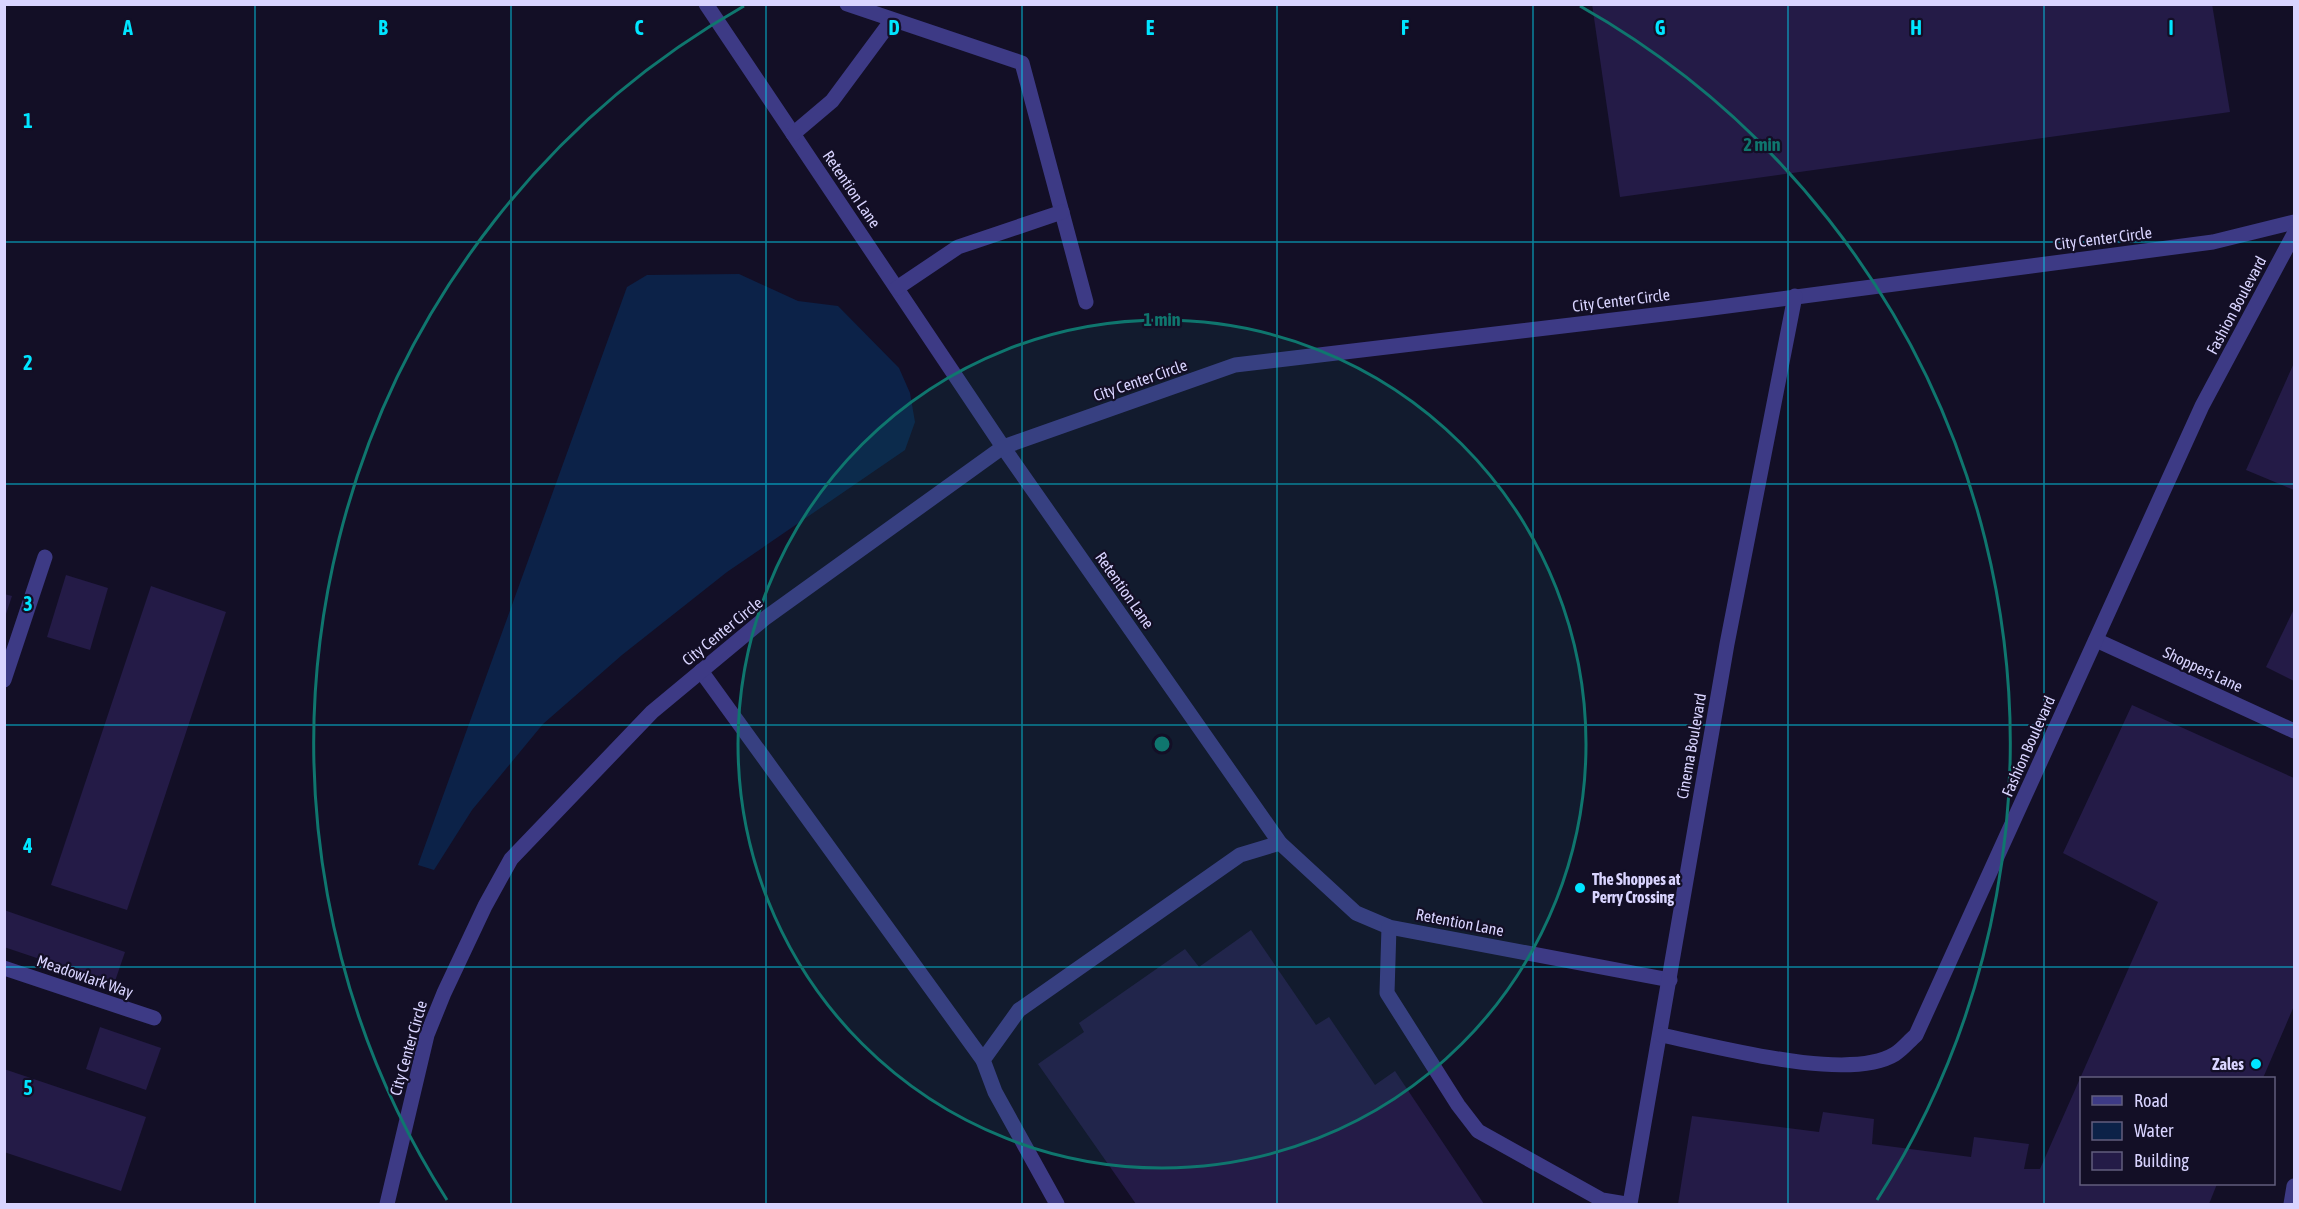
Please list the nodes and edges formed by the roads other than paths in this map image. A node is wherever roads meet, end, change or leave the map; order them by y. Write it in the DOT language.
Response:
graph roads {
  1 [pos="706,4"];
  2 [pos="847,4"];
  3 [pos="892,20"];
  4 [pos="793,134"];
  5 [pos="1062,212"];
  6 [pos="2295,222"];
  7 [pos="2295,234"];
  8 [pos="897,288"];
  9 [pos="1795,296"];
  10 [pos="1086,302"];
  11 [pos="1003,447"];
  12 [pos="45,557"];
  13 [pos="2096,640"];
  14 [pos="701,671"];
  15 [pos="4,680"];
  16 [pos="2295,731"];
  17 [pos="1280,843"];
  18 [pos="1389,927"];
  19 [pos="4,968"];
  20 [pos="1670,980"];
  21 [pos="154,1018"];
  22 [pos="1660,1035"];
  23 [pos="983,1060"];
  24 [pos="2295,1186"];
  25 [pos="387,1204"];
  26 [pos="1057,1204"];
  27 [pos="1626,1204"];
  28 [pos="1630,1204"];
  29 [pos="2291,1204"];
  1 -- 4 [label="street, Retention Lane"];
  2 -- 3 [label="street"];
  3 -- 4 [label="street"];
  3 -- 5 [label="street"];
  4 -- 8 [label="street, Retention Lane"];
  5 -- 8 [label="street"];
  5 -- 10 [label="street"];
  6 -- 9 [label="street, City Center Circle"];
  7 -- 13 [label="street, Fashion Boulevard"];
  8 -- 11 [label="street, Retention Lane"];
  9 -- 11 [label="street, City Center Circle"];
  9 -- 20 [label="street, Cinema Boulevard"];
  11 -- 14 [label="street, City Center Circle"];
  11 -- 17 [label="street, Retention Lane"];
  12 -- 15 [label="street"];
  13 -- 16 [label="street, Shoppers Lane"];
  13 -- 22 [label="street, Fashion Boulevard"];
  14 -- 23 [label="street"];
  14 -- 25 [label="street, City Center Circle"];
  17 -- 18 [label="street, Retention Lane"];
  17 -- 23 [label="street"];
  18 -- 20 [label="street, Retention Lane"];
  18 -- 27 [label="street"];
  19 -- 21 [label="street, Meadowlark Way"];
  20 -- 22 [label="street, Cinema Boulevard"];
  22 -- 28 [label="street, Cinema Boulevard"];
  23 -- 26 [label="street"];
  24 -- 29 [label="street"];
}
